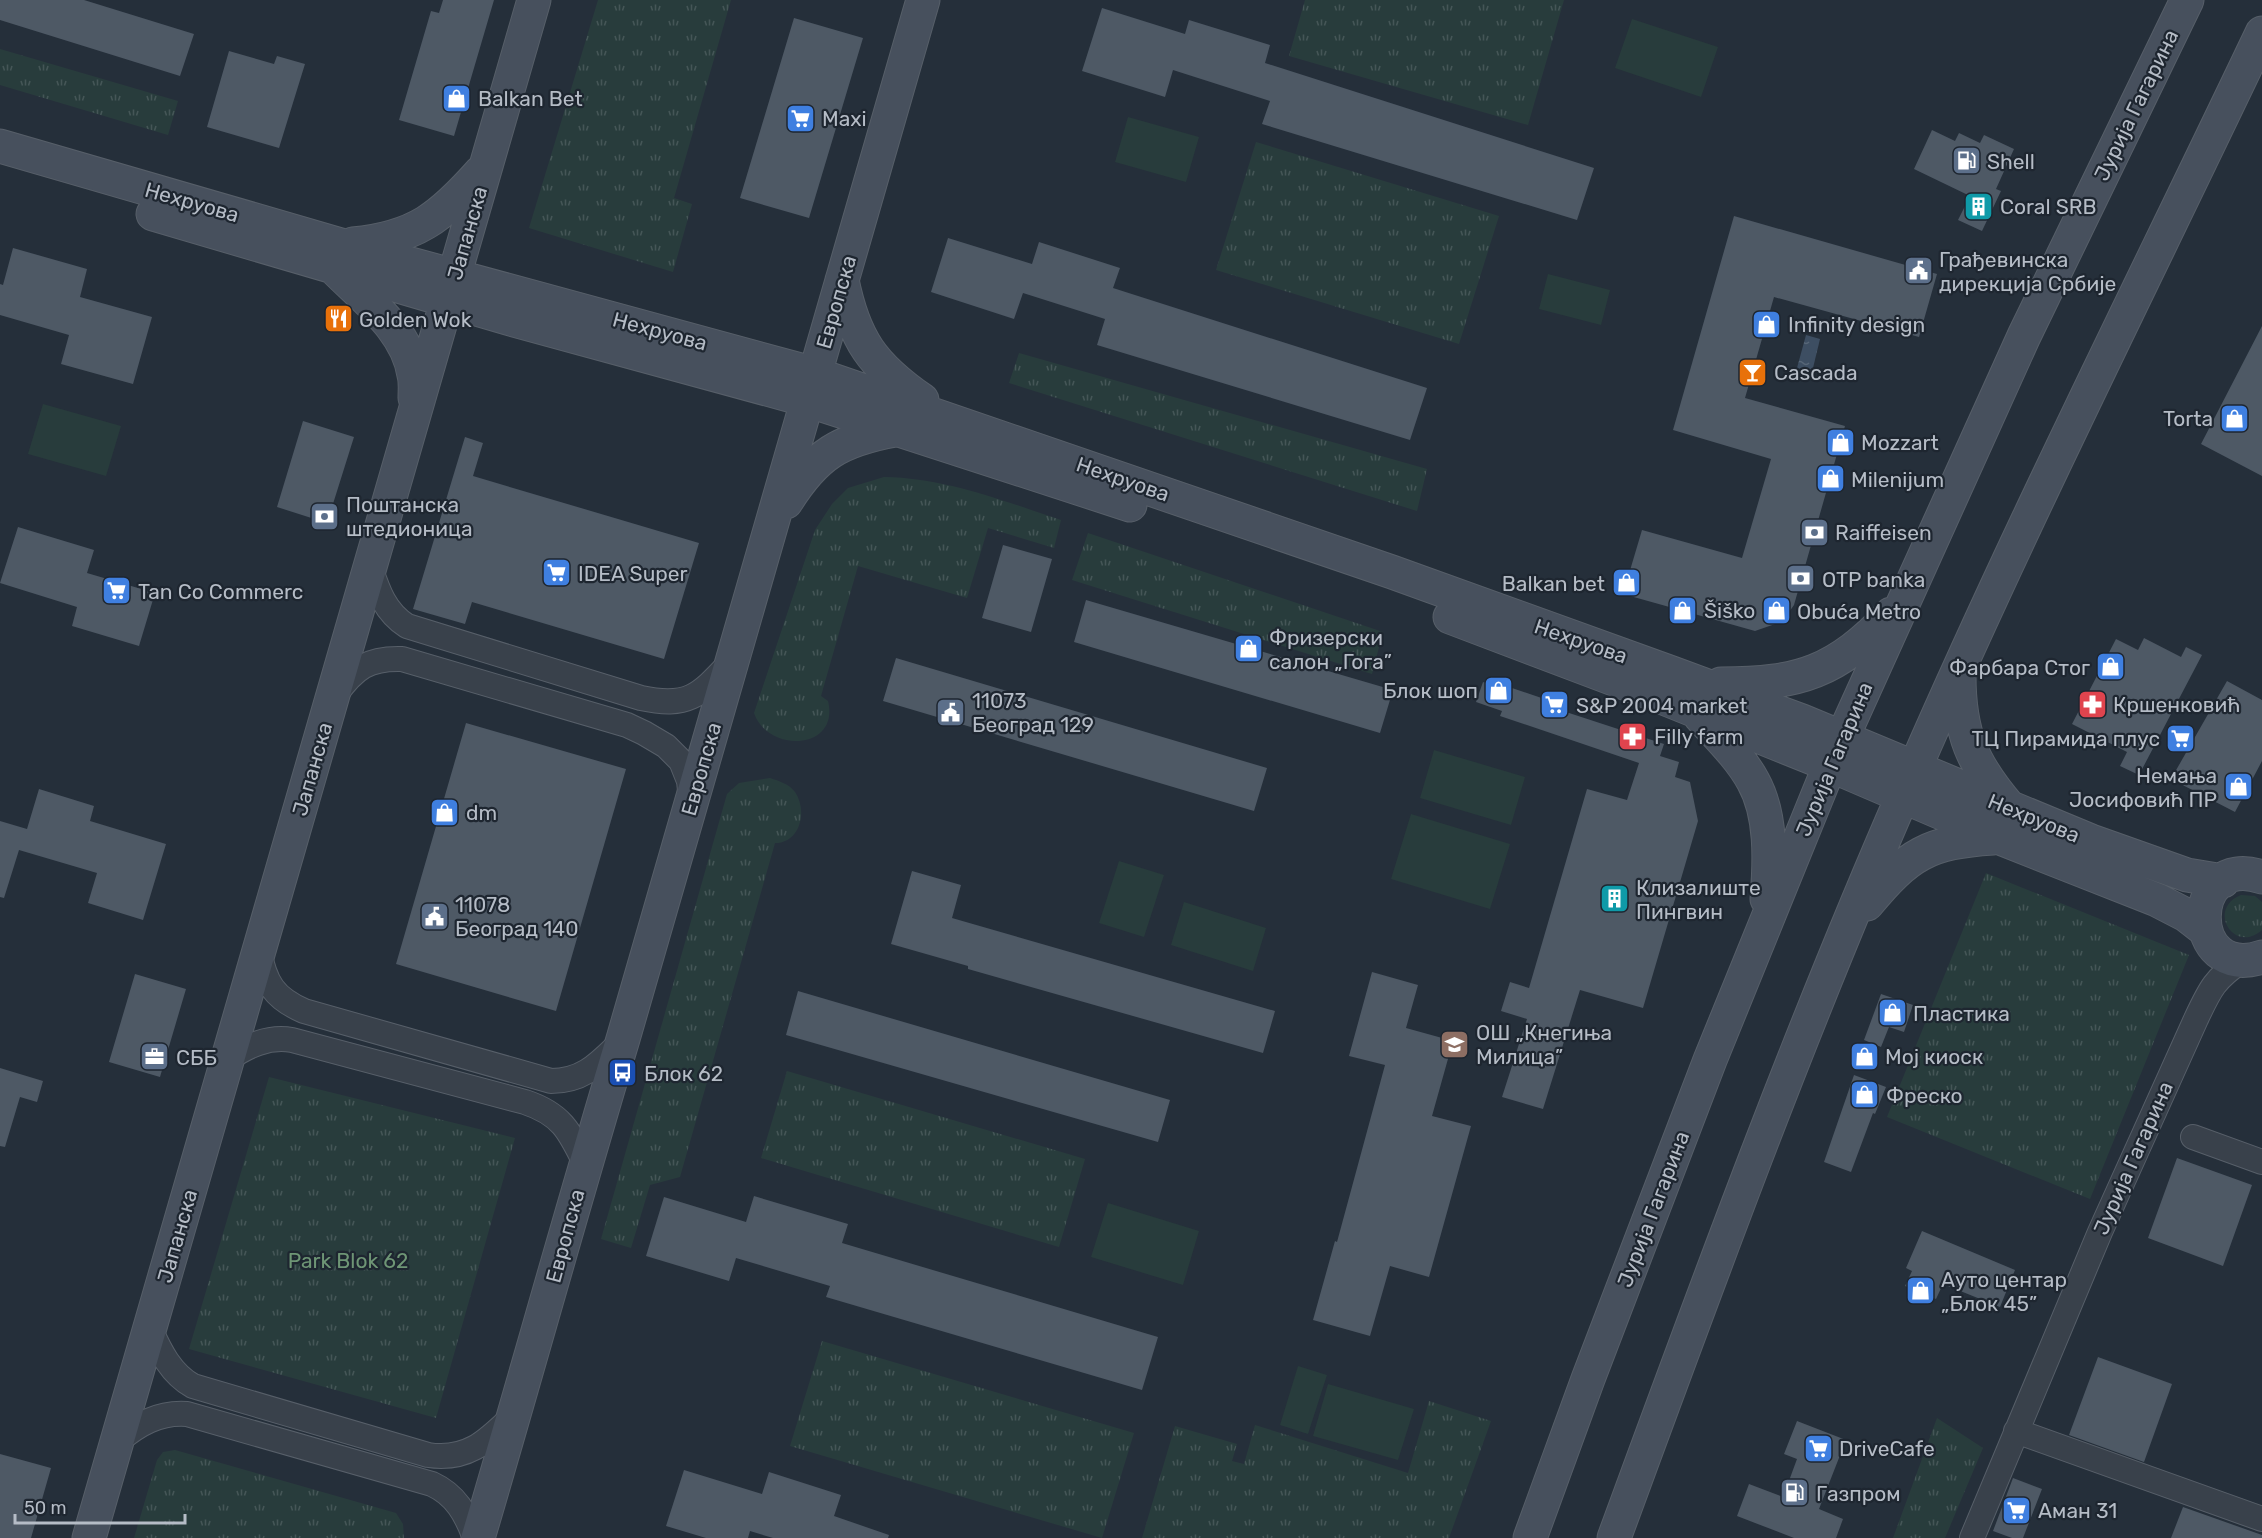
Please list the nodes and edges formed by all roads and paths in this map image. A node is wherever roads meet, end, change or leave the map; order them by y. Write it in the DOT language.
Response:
graph roads {
  1 [pos="534,0"];
  2 [pos="923,0"];
  3 [pos="2187,0"];
  4 [pos="2262,33"];
  5 [pos="0,146"];
  6 [pos="487,166"];
  7 [pos="0,169"];
  8 [pos="337,256"];
  9 [pos="842,280"];
  10 [pos="451,288"];
  11 [pos="811,387"];
  12 [pos="415,414"];
  13 [pos="951,420"];
  14 [pos="898,429"];
  15 [pos="771,527"];
  16 [pos="370,567"];
  17 [pos="1902,602"];
  18 [pos="732,661"];
  19 [pos="1959,668"];
  20 [pos="1700,698"];
  21 [pos="332,700"];
  22 [pos="1836,751"];
  23 [pos="1915,768"];
  24 [pos="1902,798"];
  25 [pos="692,800"];
  26 [pos="2005,824"];
  27 [pos="2248,874"];
  28 [pos="1765,923"];
  29 [pos="2209,938"];
  30 [pos="1838,948"];
  31 [pos="259,951"];
  32 [pos="2253,959"];
  33 [pos="2212,987"];
  34 [pos="622,1042"];
  35 [pos="228,1059"];
  36 [pos="2193,1137"];
  37 [pos="2262,1162"];
  38 [pos="585,1163"];
  39 [pos="150,1329"];
  40 [pos="514,1415"];
  41 [pos="2016,1431"];
  42 [pos="117,1442"];
  43 [pos="2262,1519"];
  44 [pos="89,1538"];
  45 [pos="476,1538"];
  46 [pos="1530,1538"];
  47 [pos="1614,1538"];
  48 [pos="1972,1538"];
  1 -- 6 [label="street, Јапанска"];
  2 -- 9 [label="street, Европска"];
  3 -- 17 [label="street, Јурија Гагарина"];
  4 -- 19 [label="street"];
  5 -- 8 [label="street, Нехруова"];
  6 -- 8 [label="street"];
  6 -- 10 [label="street, Јапанска"];
  7 -- 8 [label="street, Нехруова"];
  8 -- 10 [label="street, Нехруова"];
  8 -- 12 [label="street"];
  9 -- 11 [label="street, Европска"];
  9 -- 13 [label="street"];
  10 -- 11 [label="street, Нехруова"];
  10 -- 12 [label="street, Јапанска"];
  11 -- 13 [label="street, Нехруова"];
  11 -- 14 [label="street, Нехруова"];
  11 -- 15 [label="street, Европска"];
  12 -- 16 [label="street, Јапанска"];
  13 -- 20 [label="street, Нехруова"];
  14 -- 15 [label="street"];
  14 -- 20 [label="street, Нехруова"];
  15 -- 18 [label="street, Европска"];
  16 -- 18 [label="street"];
  16 -- 21 [label="street, Јапанска"];
  17 -- 20 [label="street"];
  17 -- 22 [label="street, Јурија Гагарина"];
  18 -- 25 [label="street, Европска"];
  19 -- 23 [label="street"];
  19 -- 26 [label="street"];
  20 -- 22 [label="street, Нехруова"];
  20 -- 28 [label="street"];
  21 -- 25 [label="street"];
  21 -- 31 [label="street, Јапанска"];
  22 -- 23 [label="street, Нехруова"];
  22 -- 24 [label="street, Нехруова"];
  22 -- 28 [label="street, Јурија Гагарина"];
  23 -- 24 [label="street"];
  23 -- 26 [label="street, Нехруова"];
  24 -- 26 [label="street, Нехруова"];
  24 -- 30 [label="street"];
  25 -- 34 [label="street, Европска"];
  26 -- 27 [label="street, Нехруова"];
  26 -- 29 [label="street, Нехруова"];
  26 -- 30 [label="street"];
  27 -- 29 [label="street"];
  28 -- 46 [label="street, Јурија Гагарина"];
  29 -- 32 [label="street, Нехруова"];
  29 -- 33 [label="street, Јурија Гагарина"];
  30 -- 47 [label="street"];
  31 -- 34 [label="street"];
  31 -- 35 [label="street, Јапанска"];
  32 -- 33 [label="street, Јурија Гагарина"];
  33 -- 41 [label="street, Јурија Гагарина"];
  34 -- 38 [label="street, Европска"];
  35 -- 38 [label="street"];
  35 -- 39 [label="street, Јапанска"];
  36 -- 37 [label="street"];
  38 -- 40 [label="street, Европска"];
  39 -- 40 [label="street"];
  39 -- 42 [label="street, Јапанска"];
  40 -- 45 [label="street, Европска"];
  41 -- 43 [label="street"];
  41 -- 48 [label="street, Јурија Гагарина"];
  42 -- 44 [label="street, Јапанска"];
  42 -- 45 [label="street"];
}
